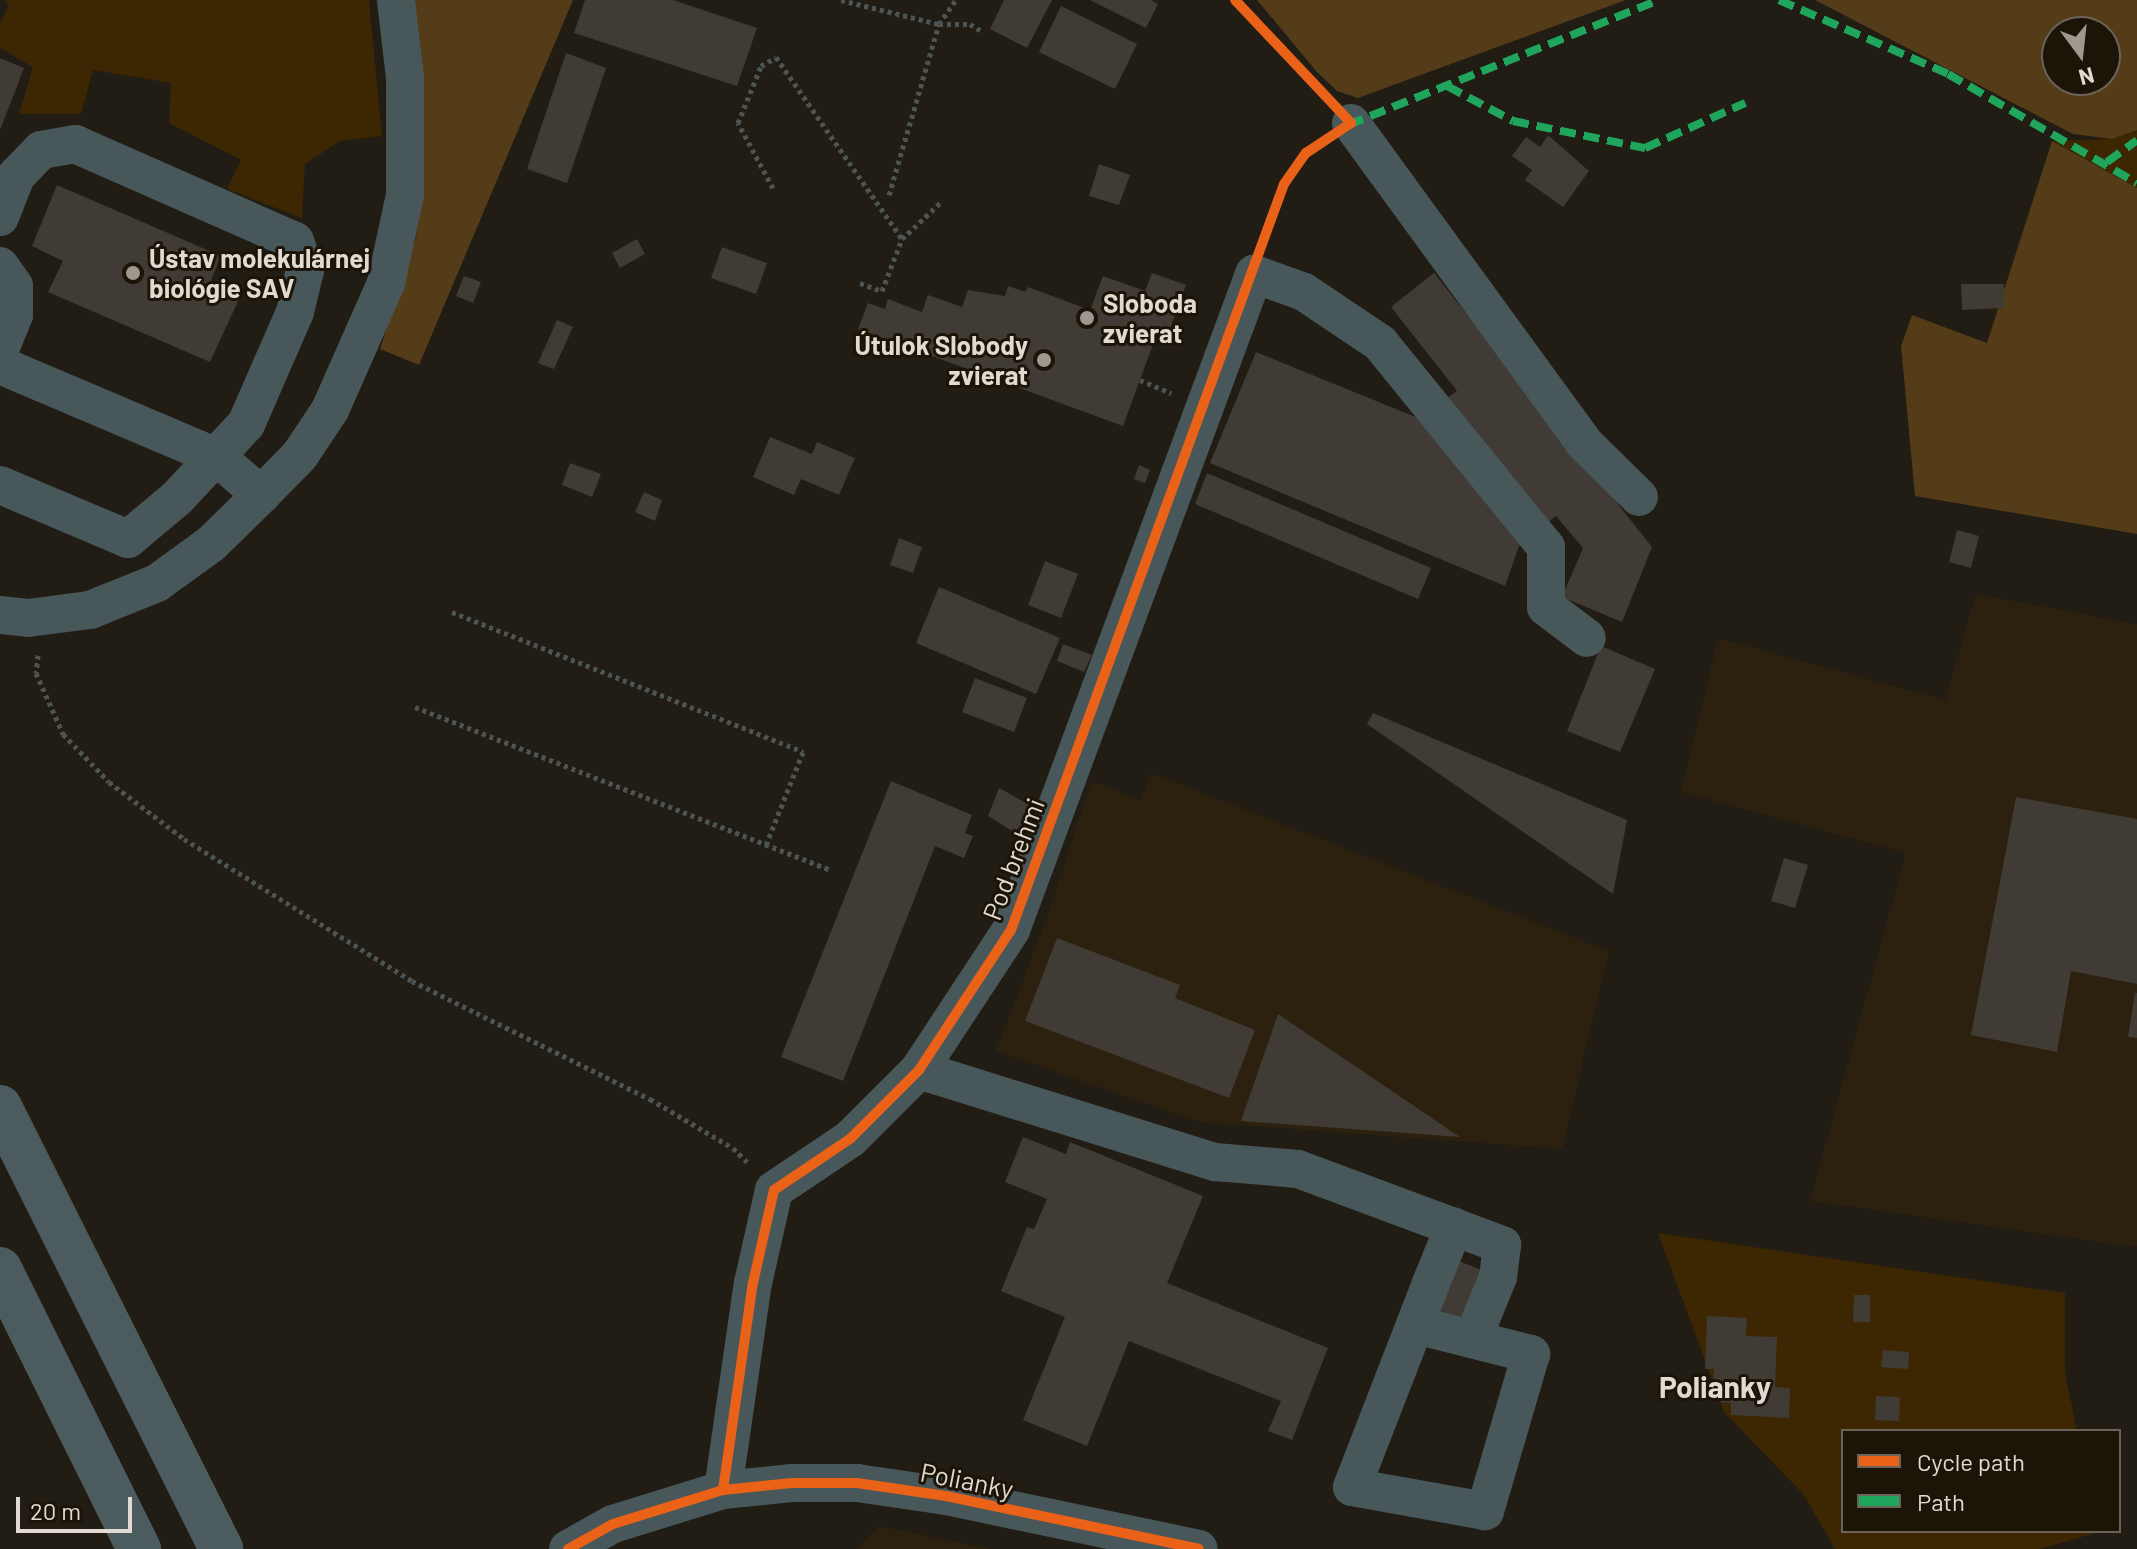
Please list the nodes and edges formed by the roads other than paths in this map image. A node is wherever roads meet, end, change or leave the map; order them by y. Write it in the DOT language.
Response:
graph roads {
  1 [pos="396,0"];
  2 [pos="1351,123"];
  3 [pos="0,217"];
  4 [pos="0,266"];
  5 [pos="0,350"];
  6 [pos="0,365"];
  7 [pos="217,457"];
  8 [pos="0,485"];
  9 [pos="261,495"];
  10 [pos="1639,497"];
  11 [pos="0,615"];
  12 [pos="1587,638"];
  13 [pos="919,1070"];
  14 [pos="0,1107"];
  15 [pos="1454,1227"];
  16 [pos="0,1269"];
  17 [pos="1416,1325"];
  18 [pos="1473,1338"];
  19 [pos="723,1490"];
  20 [pos="139,1549"];
  21 [pos="221,1549"];
  22 [pos="568,1549"];
  23 [pos="1199,1549"];
  1 -- 9 [label="street"];
  2 -- 10 [label="street"];
  3 -- 7 [label="street"];
  4 -- 5 [label="street"];
  6 -- 7 [label="street"];
  7 -- 8 [label="street"];
  7 -- 9 [label="street"];
  9 -- 11 [label="street"];
  12 -- 13 [label="street, Pod brehmi"];
  13 -- 15 [label="street"];
  13 -- 19 [label="street, Pod brehmi"];
  14 -- 21 [label="highway"];
  15 -- 17 [label="street"];
  15 -- 18 [label="street"];
  16 -- 20 [label="highway"];
  17 -- 18 [label="street"];
  17 -- 18 [label="street"];
  19 -- 22 [label="street, Polianky"];
  19 -- 23 [label="street, Polianky"];
}
